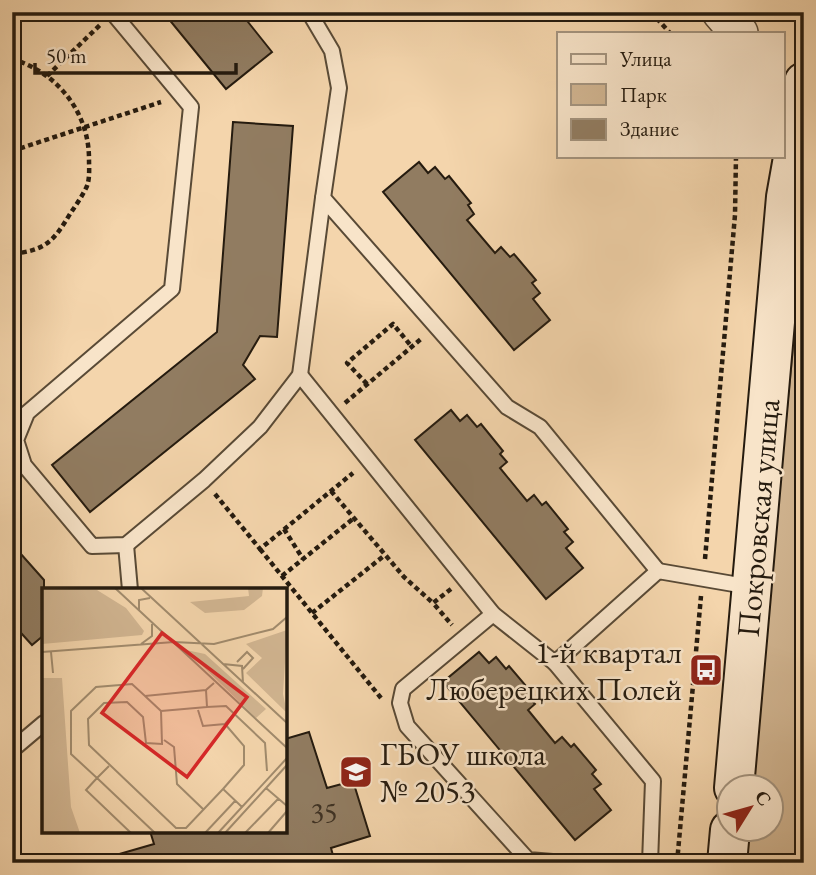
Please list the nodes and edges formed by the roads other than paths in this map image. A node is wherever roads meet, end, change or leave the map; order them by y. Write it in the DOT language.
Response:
graph roads {
  1 [pos="309,12"];
  2 [pos="721,12"];
  3 [pos="112,13"];
  4 [pos="738,32"];
  5 [pos="798,96"];
  6 [pos="323,198"];
  7 [pos="300,375"];
  8 [pos="126,545"];
  9 [pos="658,571"];
  10 [pos="752,587"];
  11 [pos="130,588"];
  12 [pos="492,614"];
  13 [pos="555,663"];
  14 [pos="42,725"];
  15 [pos="12,750"];
  16 [pos="735,774"];
  17 [pos="729,844"];
  18 [pos="527,861"];
  19 [pos="565,863"];
  20 [pos="650,863"];
  21 [pos="727,863"];
  1 -- 6 [label="lane"];
  2 -- 4 [label="street"];
  3 -- 8 [label="lane"];
  5 -- 10 [label="main road, Покровская улица"];
  6 -- 7 [label="lane"];
  6 -- 9 [label="lane"];
  7 -- 8 [label="lane"];
  7 -- 12 [label="lane"];
  8 -- 11 [label="lane"];
  9 -- 10 [label="lane"];
  9 -- 13 [label="lane"];
  10 -- 16 [label="main road, Покровская улица"];
  12 -- 13 [label="lane"];
  12 -- 18 [label="lane"];
  13 -- 20 [label="lane"];
  14 -- 15 [label="lane"];
  17 -- 21 [label="main road"];
  18 -- 19 [label="lane"];
}
